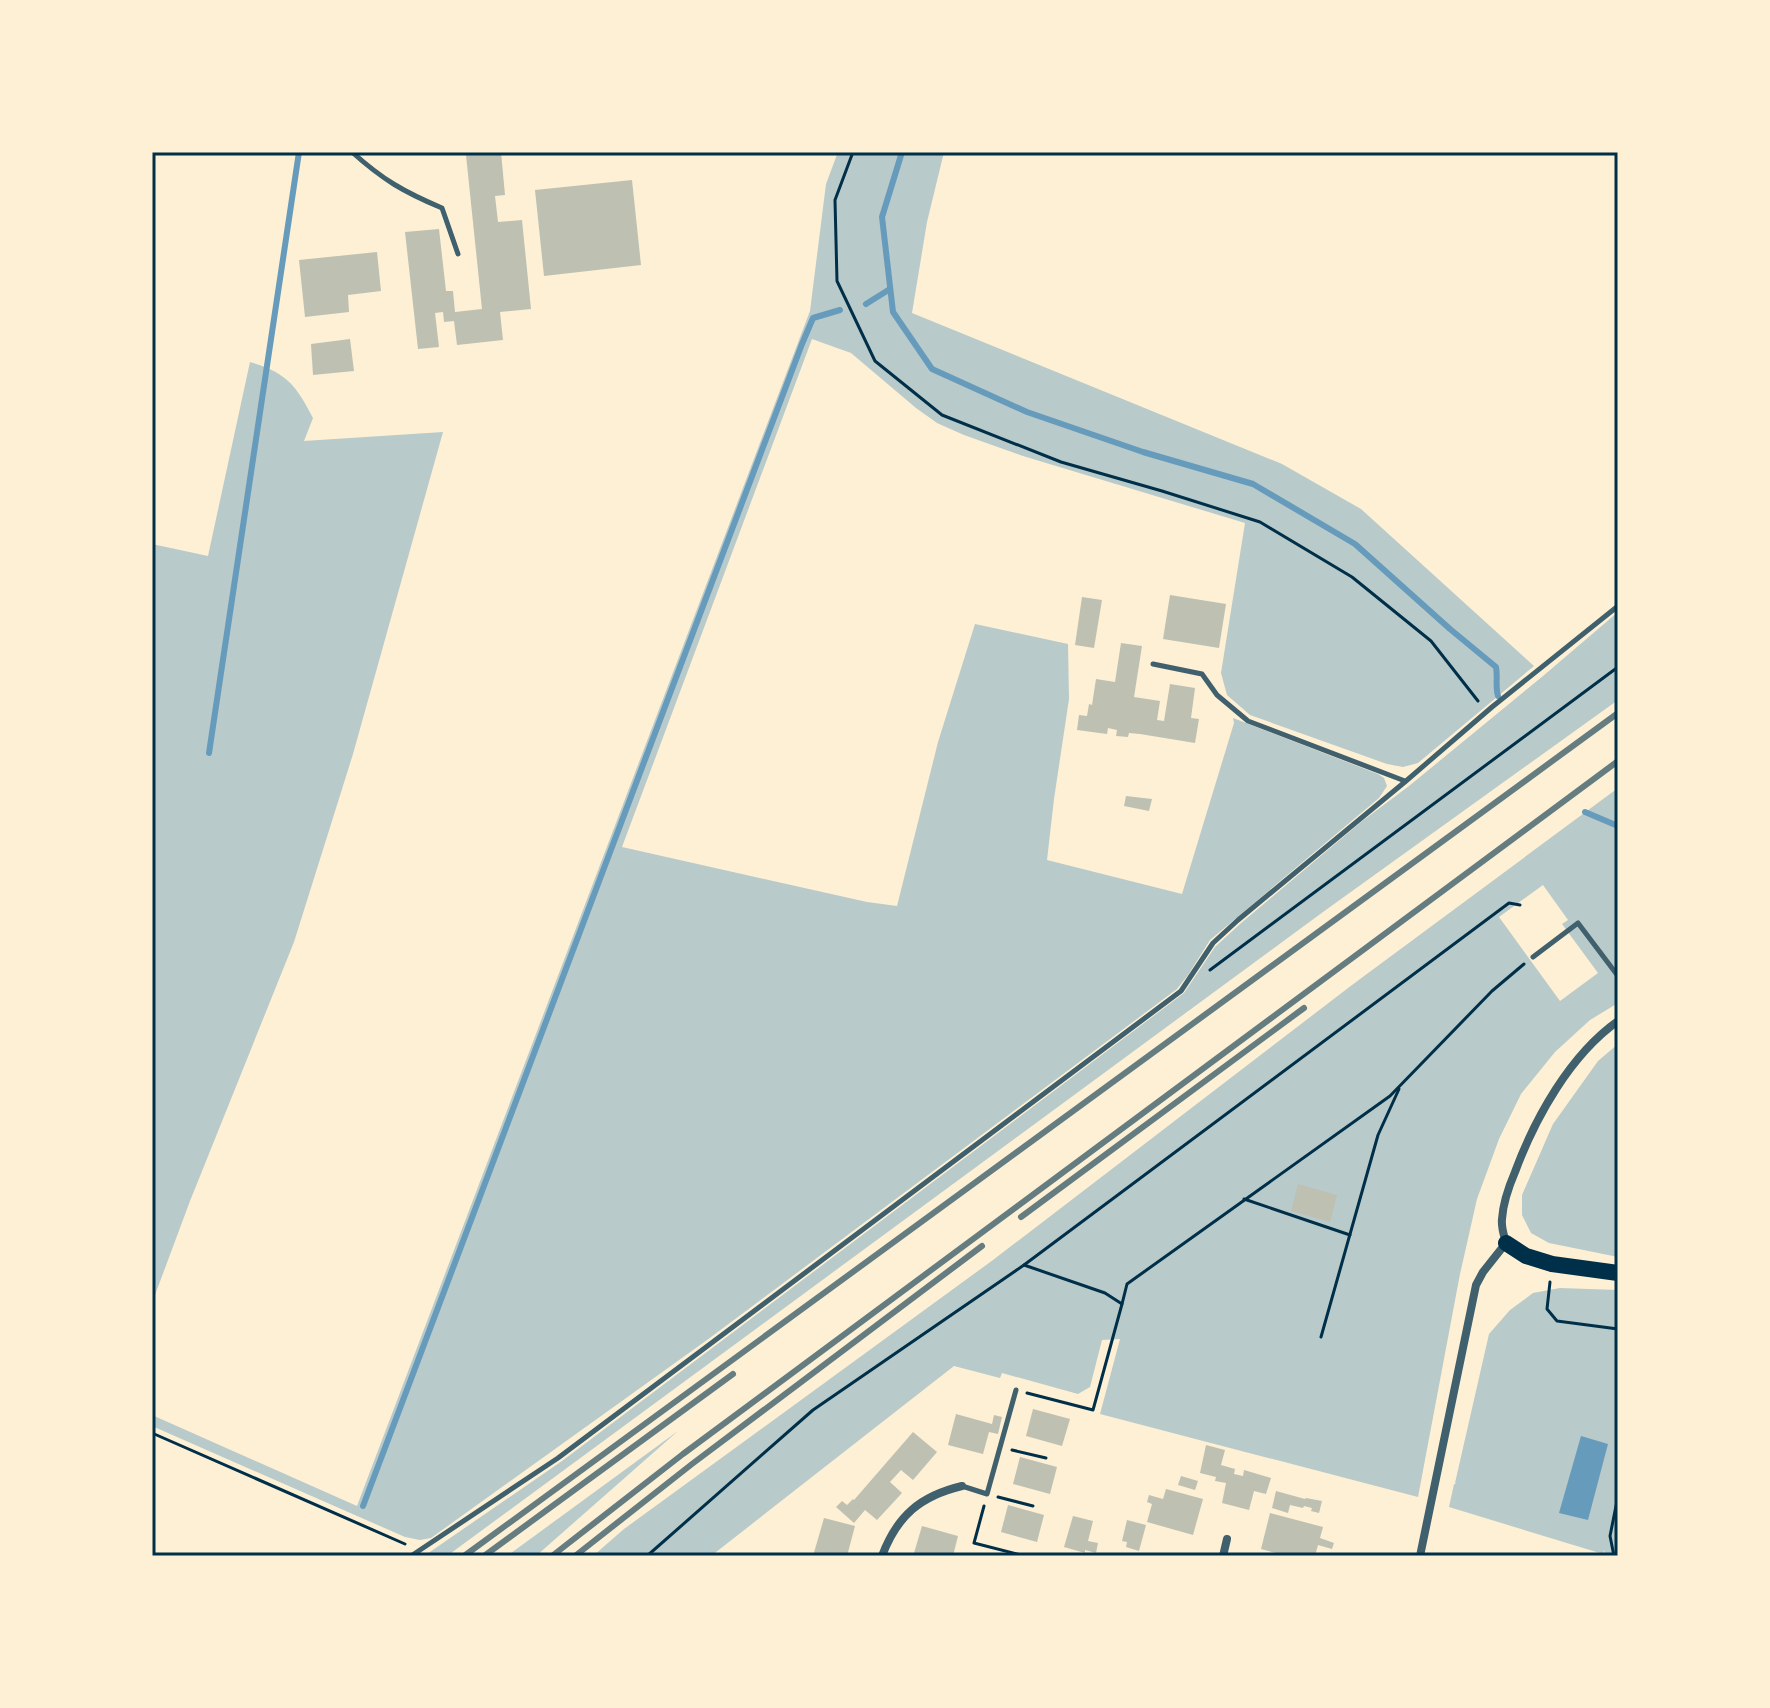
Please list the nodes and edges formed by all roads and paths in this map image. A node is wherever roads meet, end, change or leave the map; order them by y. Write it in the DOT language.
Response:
graph roads {
  1 [pos="352,152"];
  2 [pos="853,152"];
  3 [pos="458,254"];
  4 [pos="1618,606"];
  5 [pos="1153,664"];
  6 [pos="1618,667"];
  7 [pos="1487,712"];
  8 [pos="1406,781"];
  9 [pos="1520,905"];
  10 [pos="1533,957"];
  11 [pos="1192,976"];
  12 [pos="1618,976"];
  13 [pos="1618,1021"];
  14 [pos="1401,1085"];
  15 [pos="1244,1199"];
  16 [pos="1350,1235"];
  17 [pos="1506,1243"];
  18 [pos="1552,1264"];
  19 [pos="1024,1265"];
  20 [pos="1618,1273"];
  21 [pos="1122,1304"];
  22 [pos="1618,1329"];
  23 [pos="1321,1337"];
  24 [pos="1016,1390"];
  25 [pos="152,1433"];
  26 [pos="1000,1447"];
  27 [pos="1046,1458"];
  28 [pos="962,1486"];
  29 [pos="987,1494"];
  30 [pos="1618,1496"];
  31 [pos="1033,1506"];
  32 [pos="1227,1539"];
  33 [pos="419,1550"];
  34 [pos="1021,1555"];
  35 [pos="411,1556"];
  36 [pos="647,1556"];
  37 [pos="882,1556"];
  38 [pos="1223,1556"];
  39 [pos="1420,1556"];
  40 [pos="1614,1556"];
  1 -- 3 [label="lane"];
  2 -- 7 [label="path"];
  4 -- 7 [label="lane"];
  5 -- 8 [label="lane"];
  6 -- 11 [label="path"];
  7 -- 8 [label="lane"];
  8 -- 11 [label="lane"];
  9 -- 19 [label="path"];
  10 -- 12 [label="lane"];
  10 -- 14 [label="path"];
  11 -- 33 [label="lane"];
  13 -- 17 [label="street"];
  14 -- 15 [label="path"];
  14 -- 16 [label="path"];
  15 -- 16 [label="path"];
  15 -- 21 [label="path"];
  16 -- 23 [label="path"];
  17 -- 18 [label="main road"];
  17 -- 39 [label="street"];
  18 -- 20 [label="main road"];
  18 -- 22 [label="path"];
  19 -- 21 [label="path"];
  19 -- 36 [label="path"];
  21 -- 24 [label="path"];
  24 -- 26 [label="lane"];
  25 -- 33 [label="path"];
  26 -- 27 [label="path"];
  26 -- 29 [label="lane"];
  28 -- 29 [label="lane"];
  28 -- 37 [label="street"];
  29 -- 31 [label="path"];
  29 -- 34 [label="path"];
  30 -- 40 [label="path"];
  32 -- 38 [label="street"];
  33 -- 35 [label="lane"];
}
